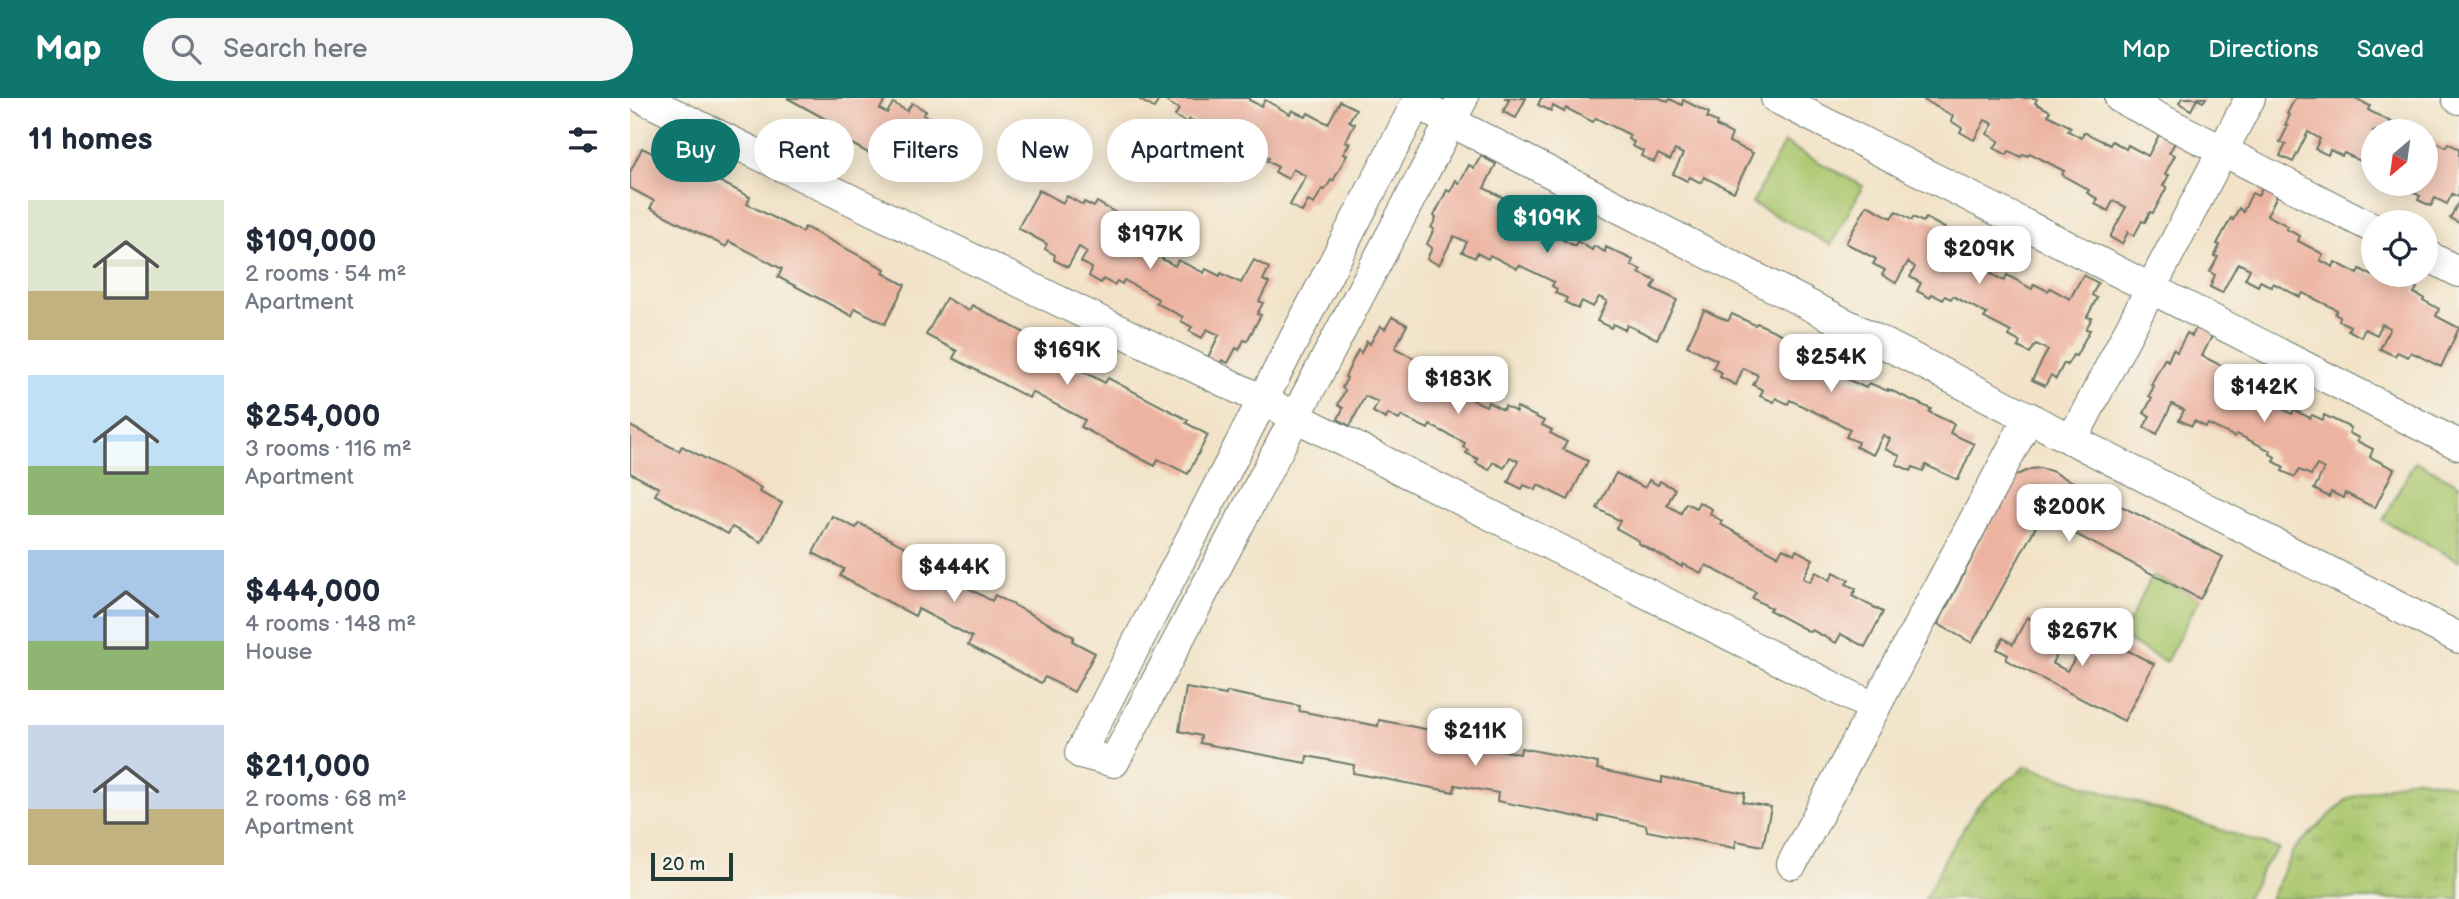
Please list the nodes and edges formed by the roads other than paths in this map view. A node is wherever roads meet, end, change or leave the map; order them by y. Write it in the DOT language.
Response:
graph roads {
  1 [pos="642,98"];
  2 [pos="1776,98"];
  3 [pos="2120,98"];
  4 [pos="2250,98"];
  5 [pos="1414,100"];
  6 [pos="1457,110"];
  7 [pos="2223,151"];
  8 [pos="2361,222"];
  9 [pos="2438,261"];
  10 [pos="2459,272"];
  11 [pos="2151,288"];
  12 [pos="1262,400"];
  13 [pos="1295,416"];
  14 [pos="2029,417"];
  15 [pos="2073,440"];
  16 [pos="2459,445"];
  17 [pos="2459,638"];
  18 [pos="1875,708"];
  19 [pos="1792,864"];
  1 -- 12 [label="street"];
  2 -- 11 [label="street"];
  3 -- 7 [label="street"];
  4 -- 7 [label="street"];
  5 -- 6 [label="street"];
  5 -- 12 [label="street"];
  6 -- 13 [label="street"];
  6 -- 14 [label="street"];
  7 -- 8 [label="street"];
  7 -- 11 [label="street"];
  9 -- 10 [label="street"];
  11 -- 15 [label="street"];
  11 -- 16 [label="street"];
  12 -- 13 [label="street"];
  12 -- 13 [label="street"];
  13 -- 18 [label="street"];
  14 -- 15 [label="street"];
  14 -- 18 [label="street"];
  15 -- 17 [label="street"];
  18 -- 19 [label="street"];
}
